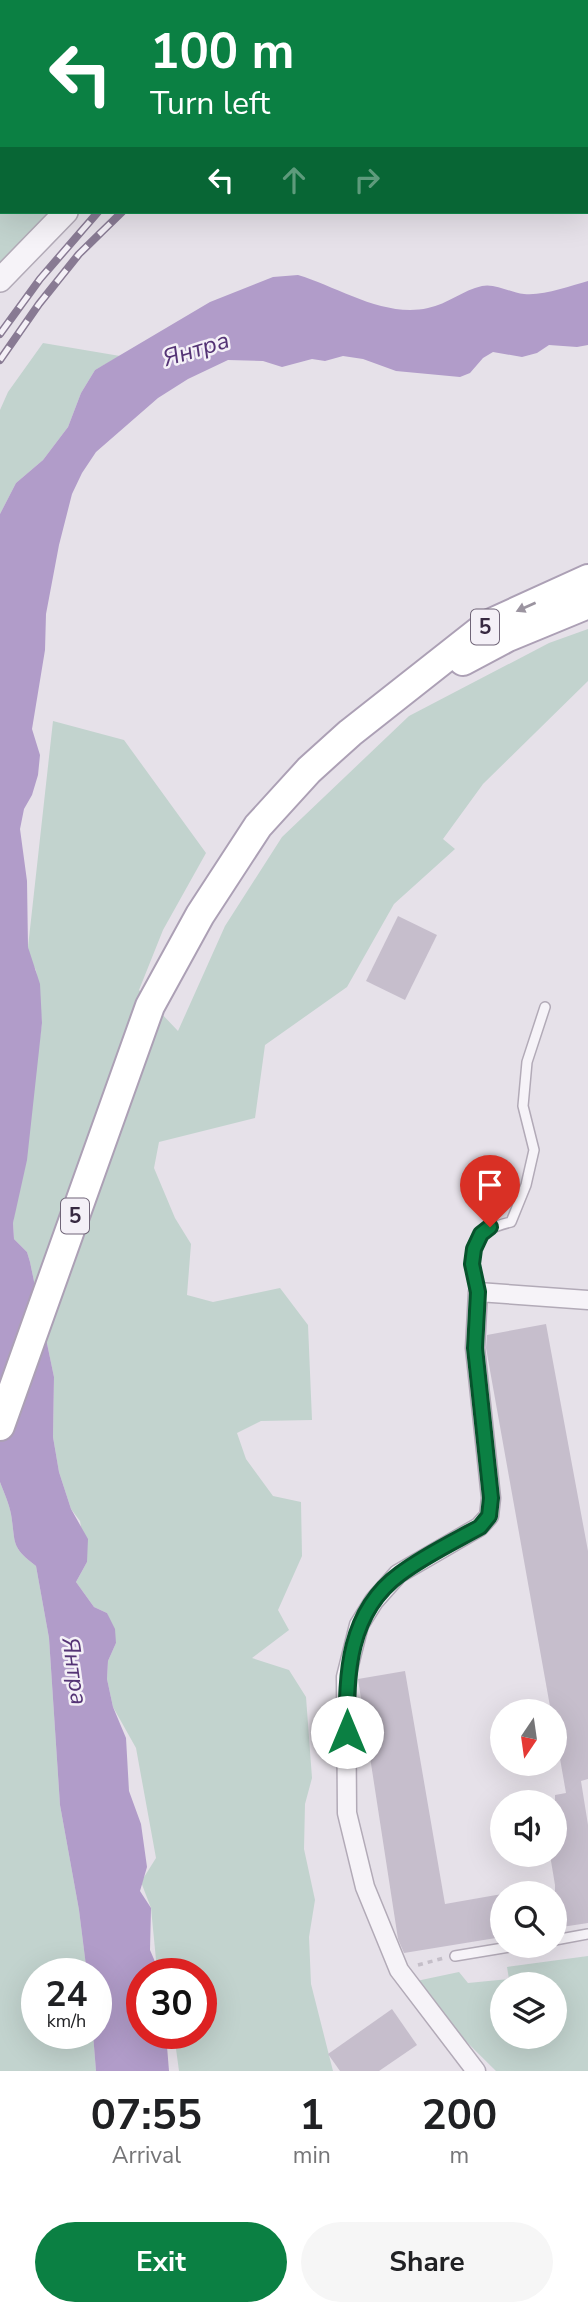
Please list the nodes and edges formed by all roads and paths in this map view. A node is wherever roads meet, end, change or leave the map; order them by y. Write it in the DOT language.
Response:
graph roads {
  1 [pos="64,214"];
  2 [pos="0,280"];
  3 [pos="588,579"];
  4 [pos="588,604"];
  5 [pos="396,698"];
  6 [pos="545,1007"];
  7 [pos="478,1292"];
  8 [pos="588,1300"];
  9 [pos="0,1426"];
  10 [pos="588,1934"];
  11 [pos="567,1938"];
  12 [pos="490,1950"];
  13 [pos="455,1956"];
  14 [pos="399,1970"];
  15 [pos="476,2071"];
  1 -- 2 [label="street"];
  3 -- 5 [label="main road, 5, one-way"];
  4 -- 5 [label="main road, 5"];
  5 -- 9 [label="main road, 5"];
  6 -- 7 [label="lane"];
  7 -- 8 [label="street"];
  7 -- 14 [label="street"];
  10 -- 11 [label="lane"];
  12 -- 13 [label="lane"];
  13 -- 14 [label="path"];
  14 -- 15 [label="street"];
}
